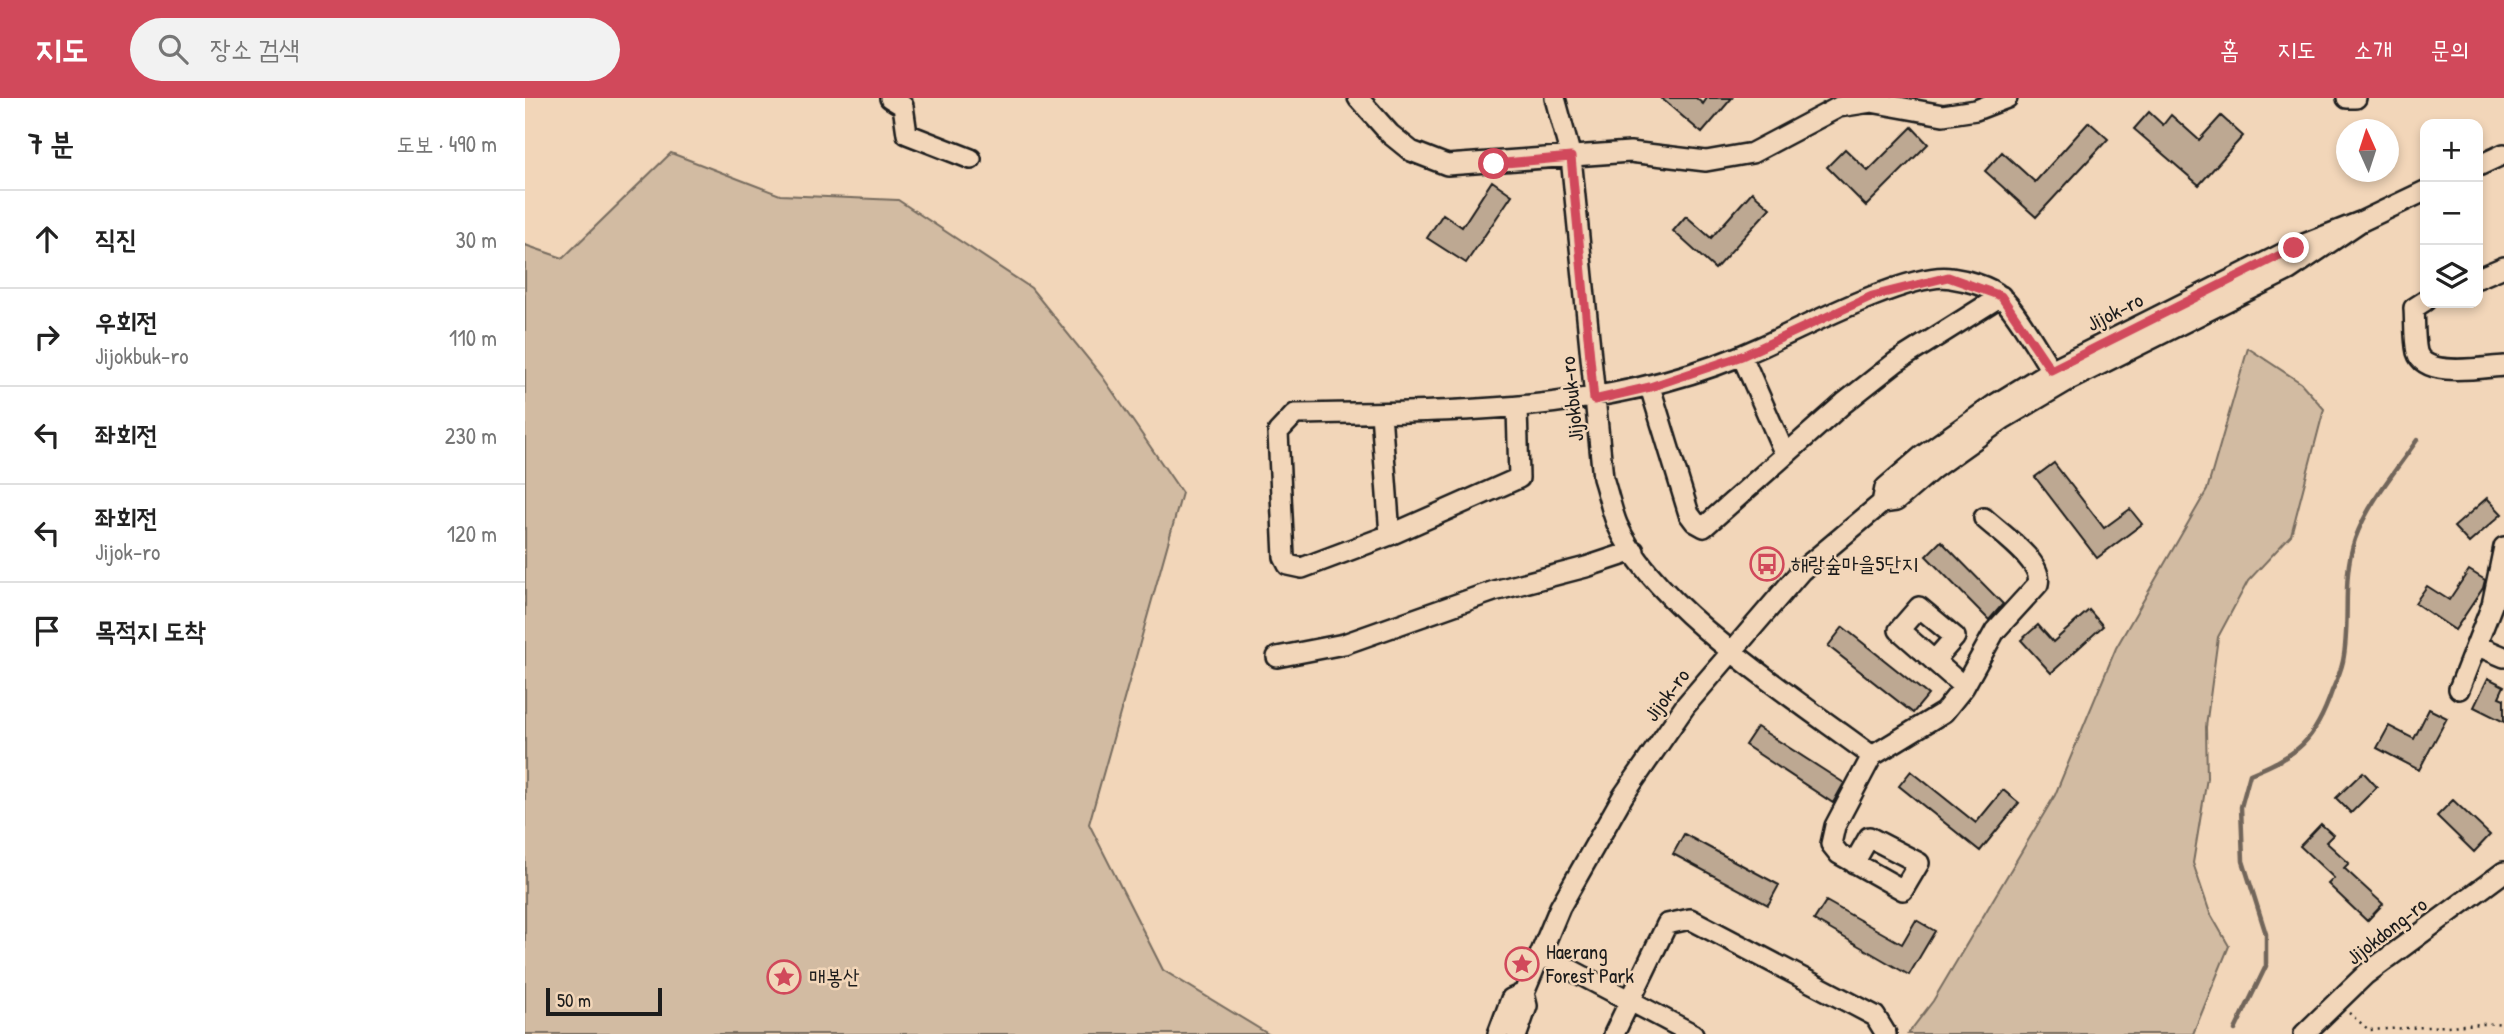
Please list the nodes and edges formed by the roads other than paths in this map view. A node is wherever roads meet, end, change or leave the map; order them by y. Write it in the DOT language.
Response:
graph roads {
  1 [pos="890,98"];
  2 [pos="1359,98"];
  3 [pos="1555,98"];
  4 [pos="2007,98"];
  5 [pos="2347,98"];
  6 [pos="2357,98"];
  7 [pos="2504,154"];
  8 [pos="1571,157"];
  9 [pos="971,159"];
  10 [pos="2483,164"];
  11 [pos="2420,193"];
  12 [pos="2360,222"];
  13 [pos="2504,267"];
  14 [pos="2483,276"];
  15 [pos="2001,296"];
  16 [pos="2420,304"];
  17 [pos="1742,356"];
  18 [pos="2504,366"];
  19 [pos="2051,370"];
  20 [pos="1650,387"];
  21 [pos="1594,400"];
  22 [pos="1517,408"];
  23 [pos="1381,413"];
  24 [pos="1784,453"];
  25 [pos="1882,503"];
  26 [pos="1984,518"];
  27 [pos="1390,535"];
  28 [pos="2504,547"];
  29 [pos="1634,551"];
  30 [pos="2478,646"];
  31 [pos="1731,650"];
  32 [pos="1277,657"];
  33 [pos="2504,657"];
  34 [pos="1934,661"];
  35 [pos="1964,687"];
  36 [pos="2459,689"];
  37 [pos="1872,756"];
  38 [pos="1854,863"];
  39 [pos="2504,872"];
  40 [pos="1541,954"];
  41 [pos="1524,993"];
  42 [pos="1628,1000"];
  43 [pos="1499,1034"];
  44 [pos="1517,1034"];
  45 [pos="1613,1034"];
  46 [pos="1693,1034"];
  47 [pos="1886,1034"];
  48 [pos="2304,1034"];
  1 -- 9 [label="street"];
  2 -- 8 [label="street"];
  3 -- 8 [label="street, Jijokbuk-ro"];
  4 -- 8 [label="street"];
  5 -- 6 [label="street"];
  7 -- 10 [label="street"];
  8 -- 21 [label="street, Jijokbuk-ro"];
  11 -- 12 [label="street, Jijok-ro"];
  12 -- 19 [label="street, Jijok-ro"];
  12 -- 25 [label="street, Jijok-ro"];
  13 -- 14 [label="street"];
  15 -- 17 [label="street"];
  15 -- 19 [label="street"];
  15 -- 24 [label="street"];
  16 -- 18 [label="street"];
  17 -- 20 [label="street"];
  17 -- 24 [label="street"];
  19 -- 25 [label="street, Jijok-ro"];
  20 -- 21 [label="street"];
  20 -- 24 [label="street"];
  21 -- 22 [label="street"];
  21 -- 29 [label="street, Jijokbuk-ro"];
  22 -- 23 [label="street"];
  22 -- 27 [label="street"];
  23 -- 27 [label="street"];
  23 -- 27 [label="street"];
  25 -- 31 [label="street, Jijok-ro"];
  26 -- 35 [label="street"];
  28 -- 30 [label="street"];
  29 -- 31 [label="street, Jijokbuk-ro"];
  29 -- 32 [label="street"];
  30 -- 33 [label="street"];
  30 -- 36 [label="street"];
  31 -- 37 [label="street, Jijokbuk-ro"];
  31 -- 40 [label="street, Jijok-ro"];
  34 -- 35 [label="street"];
  35 -- 37 [label="street"];
  37 -- 38 [label="street"];
  39 -- 48 [label="street, Jijokdong-ro"];
  40 -- 41 [label="street, Jijok-ro"];
  40 -- 42 [label="street"];
  41 -- 43 [label="street, Jijok-ro"];
  41 -- 44 [label="street, Jijok-ro"];
  42 -- 45 [label="street"];
  42 -- 46 [label="street"];
  42 -- 47 [label="street"];
}
